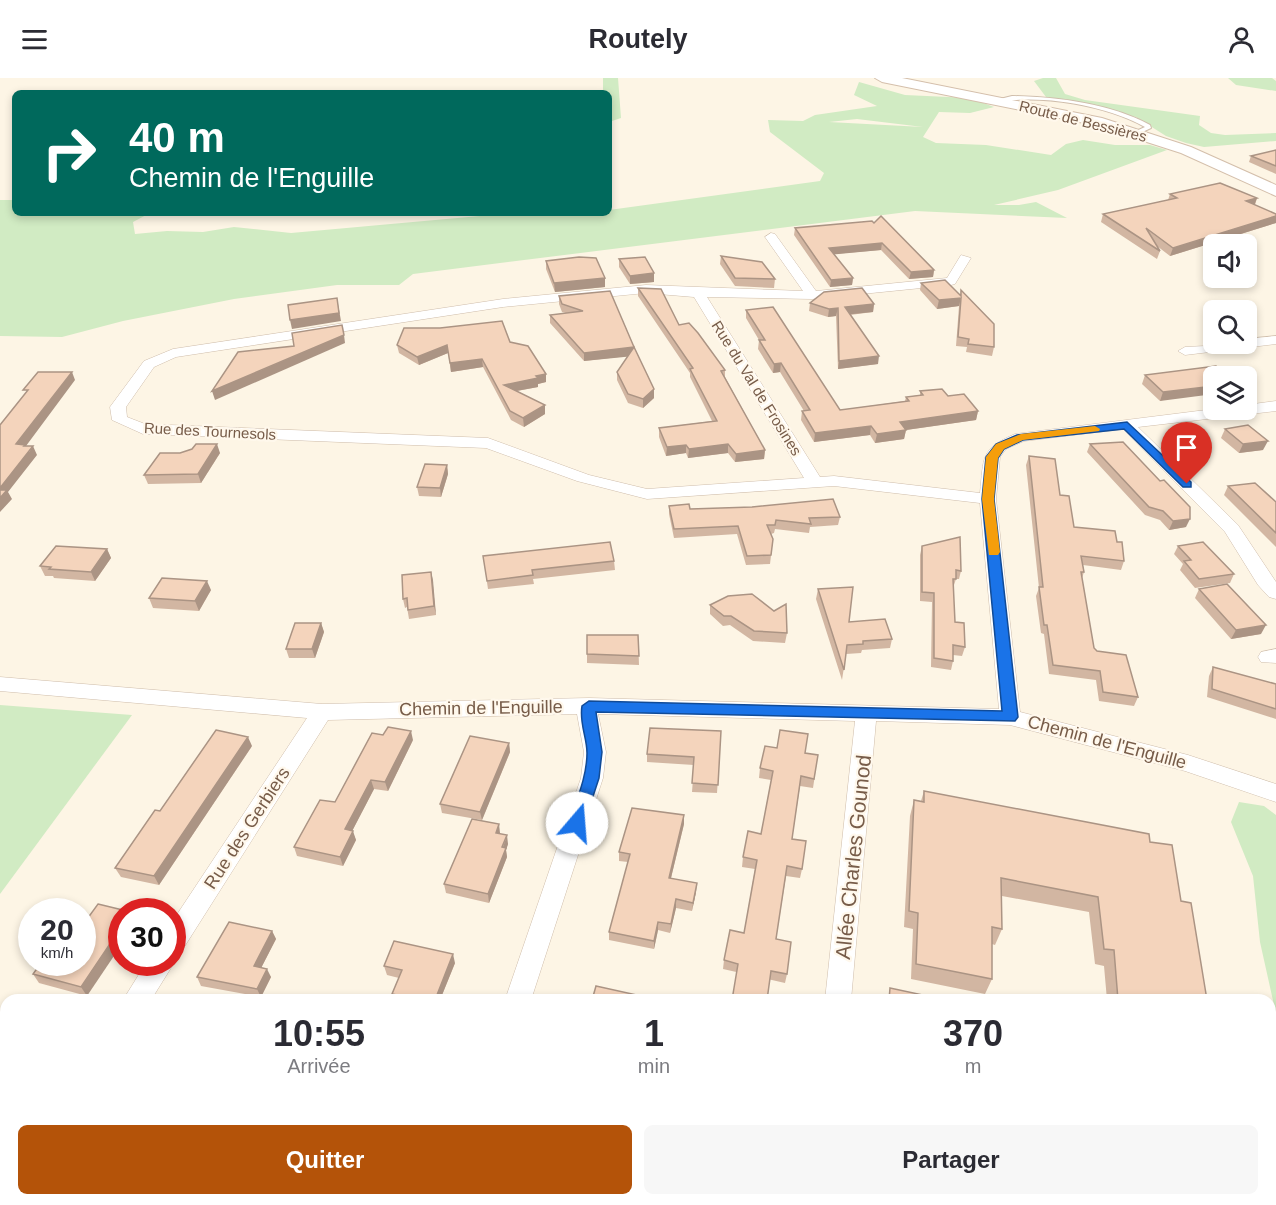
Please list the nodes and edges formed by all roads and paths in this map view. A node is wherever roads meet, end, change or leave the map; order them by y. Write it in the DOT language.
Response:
graph roads {
  1 [pos="882,78"];
  2 [pos="1276,191"];
  3 [pos="771,237"];
  4 [pos="965,258"];
  5 [pos="698,293"];
  6 [pos="812,294"];
  7 [pos="1276,340"];
  8 [pos="1185,351"];
  9 [pos="1276,406"];
  10 [pos="1127,425"];
  11 [pos="815,483"];
  12 [pos="647,494"];
  13 [pos="988,499"];
  14 [pos="1276,593"];
  15 [pos="0,684"];
  16 [pos="589,706"];
  17 [pos="322,712"];
  18 [pos="866,713"];
  19 [pos="1010,717"];
  20 [pos="1276,793"];
  21 [pos="186,922"];
  22 [pos="152,976"];
  23 [pos="140,994"];
  24 [pos="520,994"];
  25 [pos="839,994"];
  1 -- 2 [label="main road, Route de Bessières"];
  3 -- 6 [label="street"];
  4 -- 6 [label="street"];
  5 -- 6 [label="street"];
  5 -- 11 [label="street, Rue du Val de Frosines"];
  5 -- 12 [label="street, Rue des Tournesols"];
  7 -- 8 [label="street"];
  9 -- 10 [label="street"];
  10 -- 13 [label="street"];
  10 -- 14 [label="street"];
  11 -- 12 [label="street, Rue du Val de Frosines"];
  11 -- 13 [label="street, Rue du Val de Frosines"];
  13 -- 19 [label="street"];
  15 -- 17 [label="street, Chemin de l'Enguille"];
  16 -- 17 [label="street, Chemin de l'Enguille"];
  16 -- 18 [label="street, Chemin de l'Enguille"];
  16 -- 24 [label="street"];
  17 -- 21 [label="street, Rue des Gerbiers"];
  18 -- 19 [label="street, Chemin de l'Enguille"];
  18 -- 25 [label="street, Allée Charles Gounod"];
  19 -- 20 [label="street, Chemin de l'Enguille"];
  22 -- 23 [label="street"];
}
